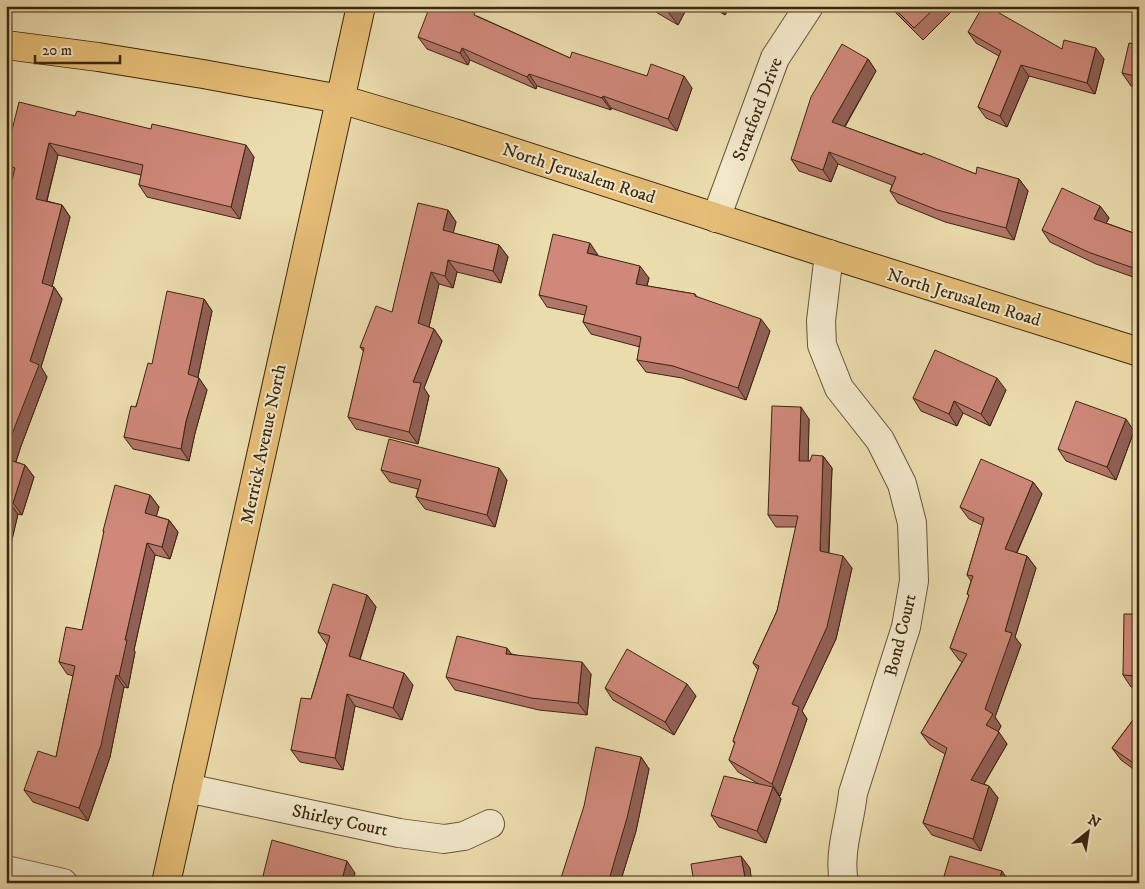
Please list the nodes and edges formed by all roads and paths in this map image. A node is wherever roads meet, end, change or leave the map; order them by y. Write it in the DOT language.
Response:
graph roads {
  1 [pos="361,6"];
  2 [pos="809,6"];
  3 [pos="6,45"];
  4 [pos="340,99"];
  5 [pos="716,218"];
  6 [pos="828,254"];
  7 [pos="1139,352"];
  8 [pos="187,788"];
  9 [pos="490,824"];
  10 [pos="6,870"];
  11 [pos="62,883"];
  12 [pos="166,883"];
  13 [pos="844,883"];
  1 -- 4 [label="main road, Merrick Avenue North"];
  2 -- 5 [label="street, Stratford Drive"];
  3 -- 4 [label="main road, North Jerusalem Road"];
  4 -- 5 [label="main road, North Jerusalem Road"];
  4 -- 8 [label="main road, Merrick Avenue North"];
  5 -- 6 [label="main road, North Jerusalem Road"];
  6 -- 7 [label="main road, North Jerusalem Road"];
  6 -- 13 [label="street, Bond Court"];
  8 -- 9 [label="street, Shirley Court"];
  8 -- 12 [label="main road, Merrick Avenue North"];
  10 -- 11 [label="street"];
}
